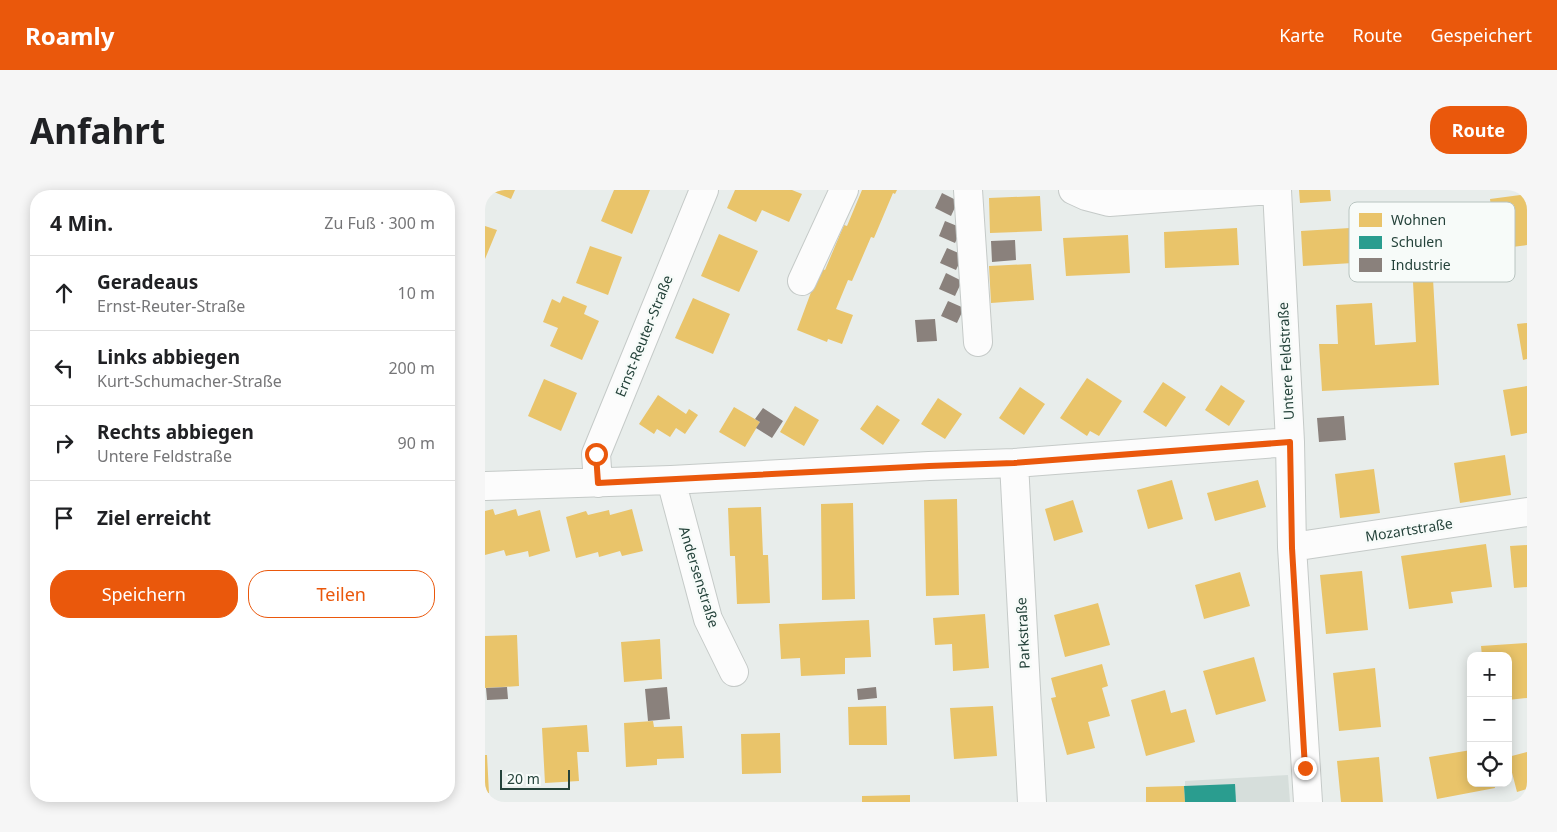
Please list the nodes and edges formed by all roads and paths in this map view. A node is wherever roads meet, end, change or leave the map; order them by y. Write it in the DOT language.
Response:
graph roads {
  1 [pos="704,190"];
  2 [pos="844,190"];
  3 [pos="968,190"];
  4 [pos="1073,190"];
  5 [pos="1271,190"];
  6 [pos="1277,190"];
  7 [pos="802,281"];
  8 [pos="978,342"];
  9 [pos="1290,442"];
  10 [pos="1014,463"];
  11 [pos="671,480"];
  12 [pos="598,483"];
  13 [pos="485,486"];
  14 [pos="1527,512"];
  15 [pos="1292,548"];
  16 [pos="734,672"];
  17 [pos="1032,802"];
  18 [pos="1308,802"];
  1 -- 12 [label="street, Ernst-Reuter-Straße"];
  2 -- 7 [label="street"];
  3 -- 8 [label="street"];
  4 -- 5 [label="street"];
  6 -- 9 [label="street, Untere Feldstraße"];
  9 -- 10 [label="street"];
  9 -- 15 [label="street, Untere Feldstraße"];
  10 -- 11 [label="street"];
  10 -- 17 [label="street, Parkstraße"];
  11 -- 12 [label="street"];
  11 -- 16 [label="street, Andersenstraße"];
  12 -- 13 [label="street"];
  14 -- 15 [label="street, Mozartstraße"];
  15 -- 18 [label="street, Untere Feldstraße"];
}
